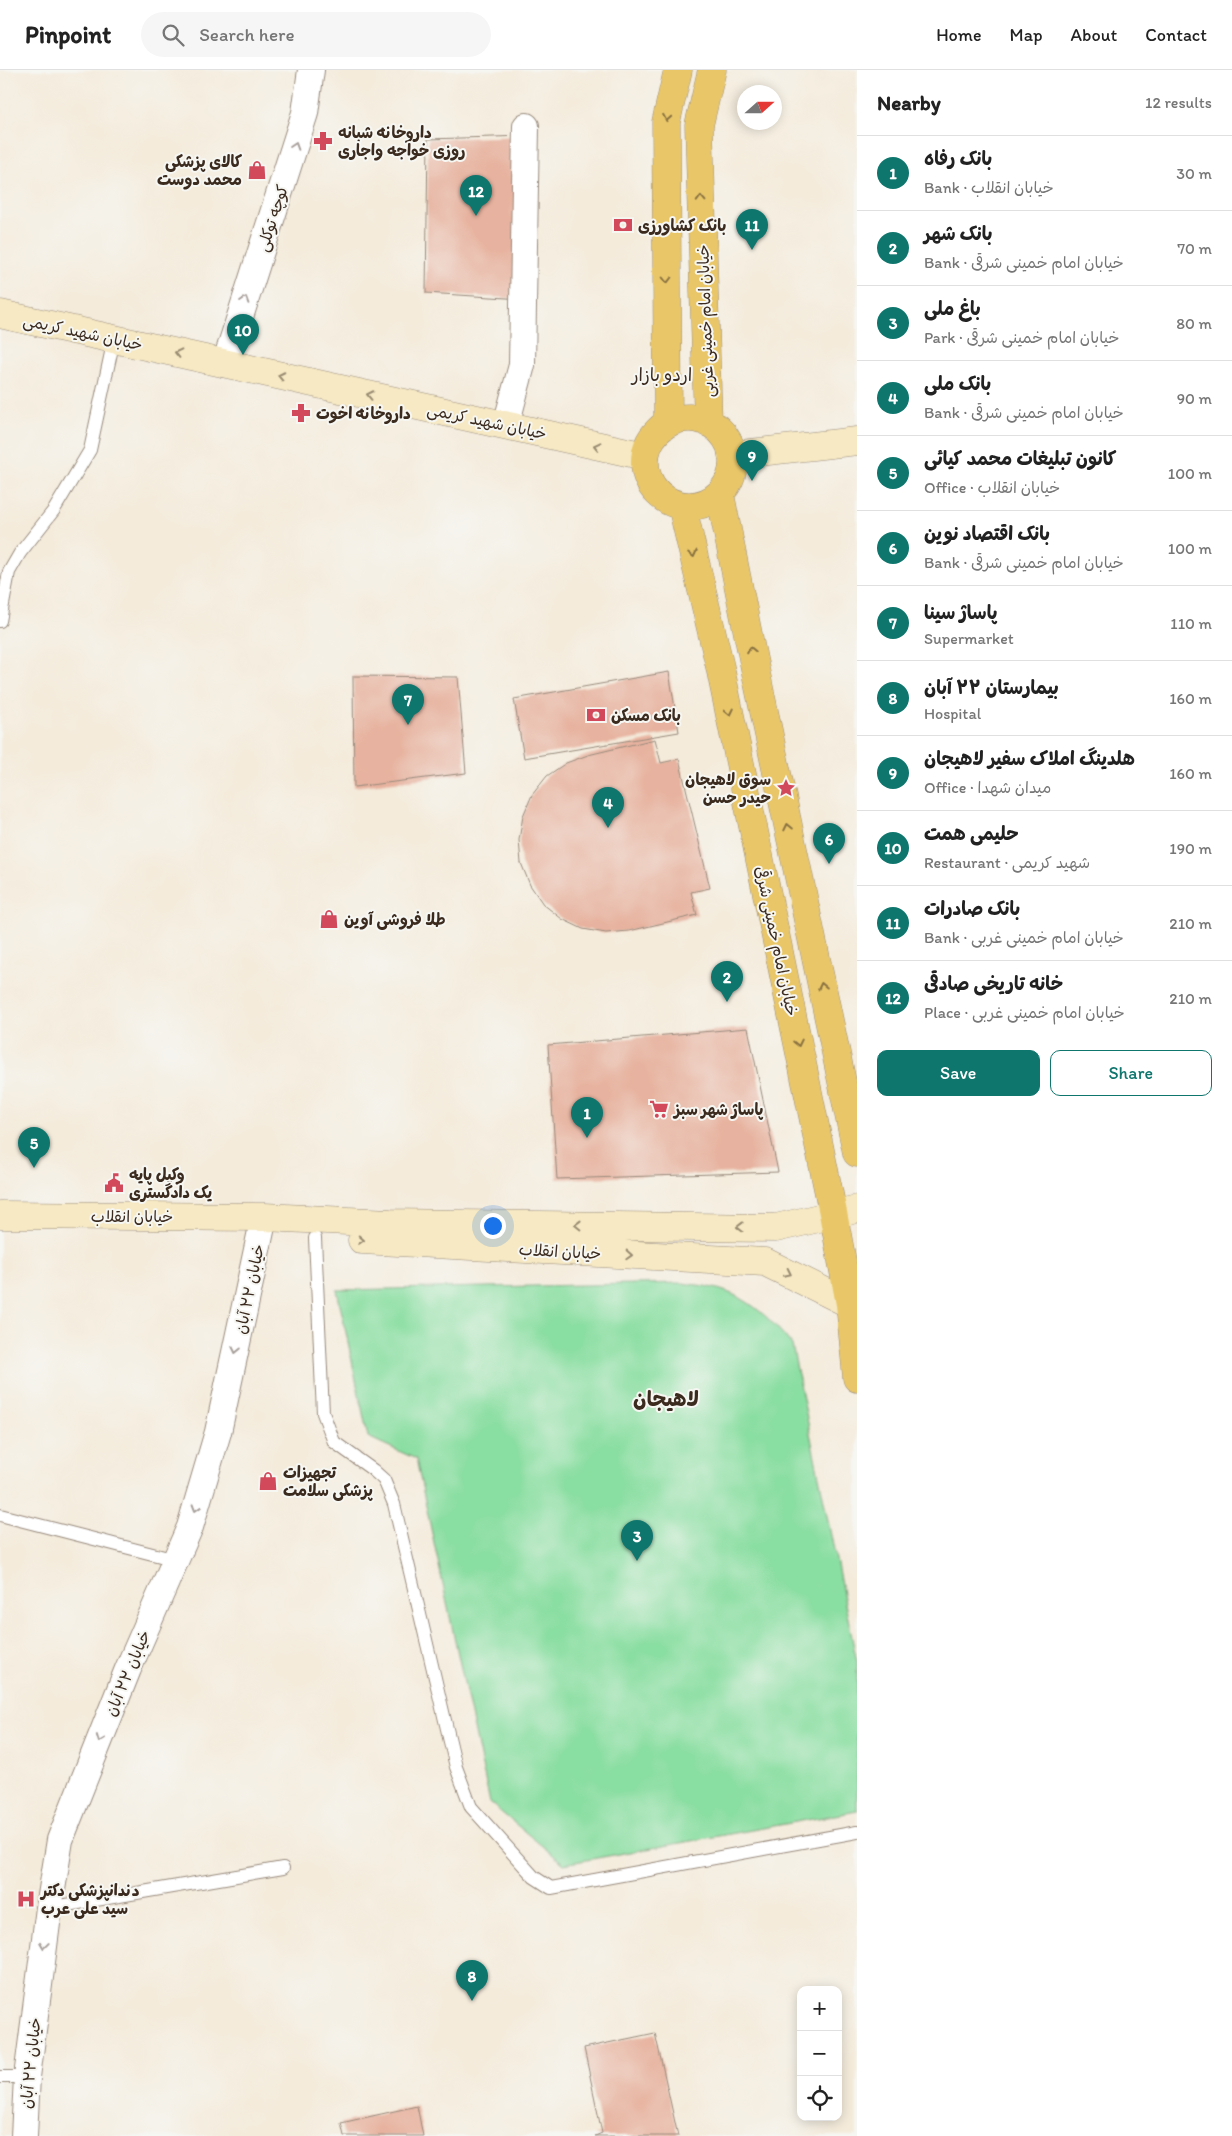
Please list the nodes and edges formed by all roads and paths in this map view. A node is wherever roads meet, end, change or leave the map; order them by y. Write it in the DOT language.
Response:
graph roads {
  1 [pos="311,70"];
  2 [pos="678,70"];
  3 [pos="712,70"];
  4 [pos="526,126"];
  5 [pos="0,314"];
  6 [pos="114,339"];
  7 [pos="225,364"];
  8 [pos="668,423"];
  9 [pos="708,423"];
  10 [pos="506,425"];
  11 [pos="857,442"];
  12 [pos="732,455"];
  13 [pos="645,456"];
  14 [pos="720,494"];
  15 [pos="682,506"];
  16 [pos="0,621"];
  17 [pos="857,1153"];
  18 [pos="845,1211"];
  19 [pos="0,1215"];
  20 [pos="264,1217"];
  21 [pos="315,1238"];
  22 [pos="850,1304"];
  23 [pos="857,1378"];
  24 [pos="0,1515"];
  25 [pos="176,1560"];
  26 [pos="857,1832"];
  27 [pos="283,1868"];
  28 [pos="49,1908"];
  29 [pos="0,2077"];
  30 [pos="27,2077"];
  31 [pos="24,2136"];
  7 -- 1 [label="street, کوچه توکلی, one-way"];
  2 -- 8 [label="main road, one-way"];
  9 -- 3 [label="main road, خیابان امام خمینی غربی, one-way"];
  4 -- 10 [label="street"];
  5 -- 6 [label="main road, خیابان شهید کریمی"];
  7 -- 6 [label="main road, خیابان شهید کریمی, one-way"];
  6 -- 16 [label="lane"];
  10 -- 7 [label="main road, خیابان شهید کریمی, one-way"];
  8 -- 9 [label="main road"];
  8 -- 13 [label="main road"];
  9 -- 12 [label="main road"];
  13 -- 10 [label="main road, خیابان شهید کریمی, one-way"];
  11 -- 12 [label="main road"];
  12 -- 14 [label="main road"];
  13 -- 15 [label="main road"];
  14 -- 15 [label="main road"];
  17 -- 14 [label="main road, one-way"];
  15 -- 18 [label="main road, خیابان امام خمینی شرقی, one-way"];
  18 -- 20 [label="main road, خیابان انقلاب, one-way"];
  18 -- 22 [label="main road, خیابان امام خمینی شرقی"];
  19 -- 20 [label="main road, خیابان انقلاب"];
  20 -- 21 [label="main road, خیابان انقلاب"];
  20 -- 25 [label="street, خیابان ۲۲ آبان, one-way"];
  21 -- 22 [label="main road, خیابان انقلاب, one-way"];
  21 -- 26 [label="lane"];
  22 -- 23 [label="main road, خیابان امام خمینی شرقی"];
  24 -- 25 [label="lane"];
  25 -- 28 [label="street, خیابان ۲۲ آبان, one-way"];
  27 -- 28 [label="lane"];
  28 -- 30 [label="street, خیابان ۲۲ آبان, one-way"];
  29 -- 30 [label="lane"];
  30 -- 31 [label="street, خیابان ۲۲ آبان"];
}
